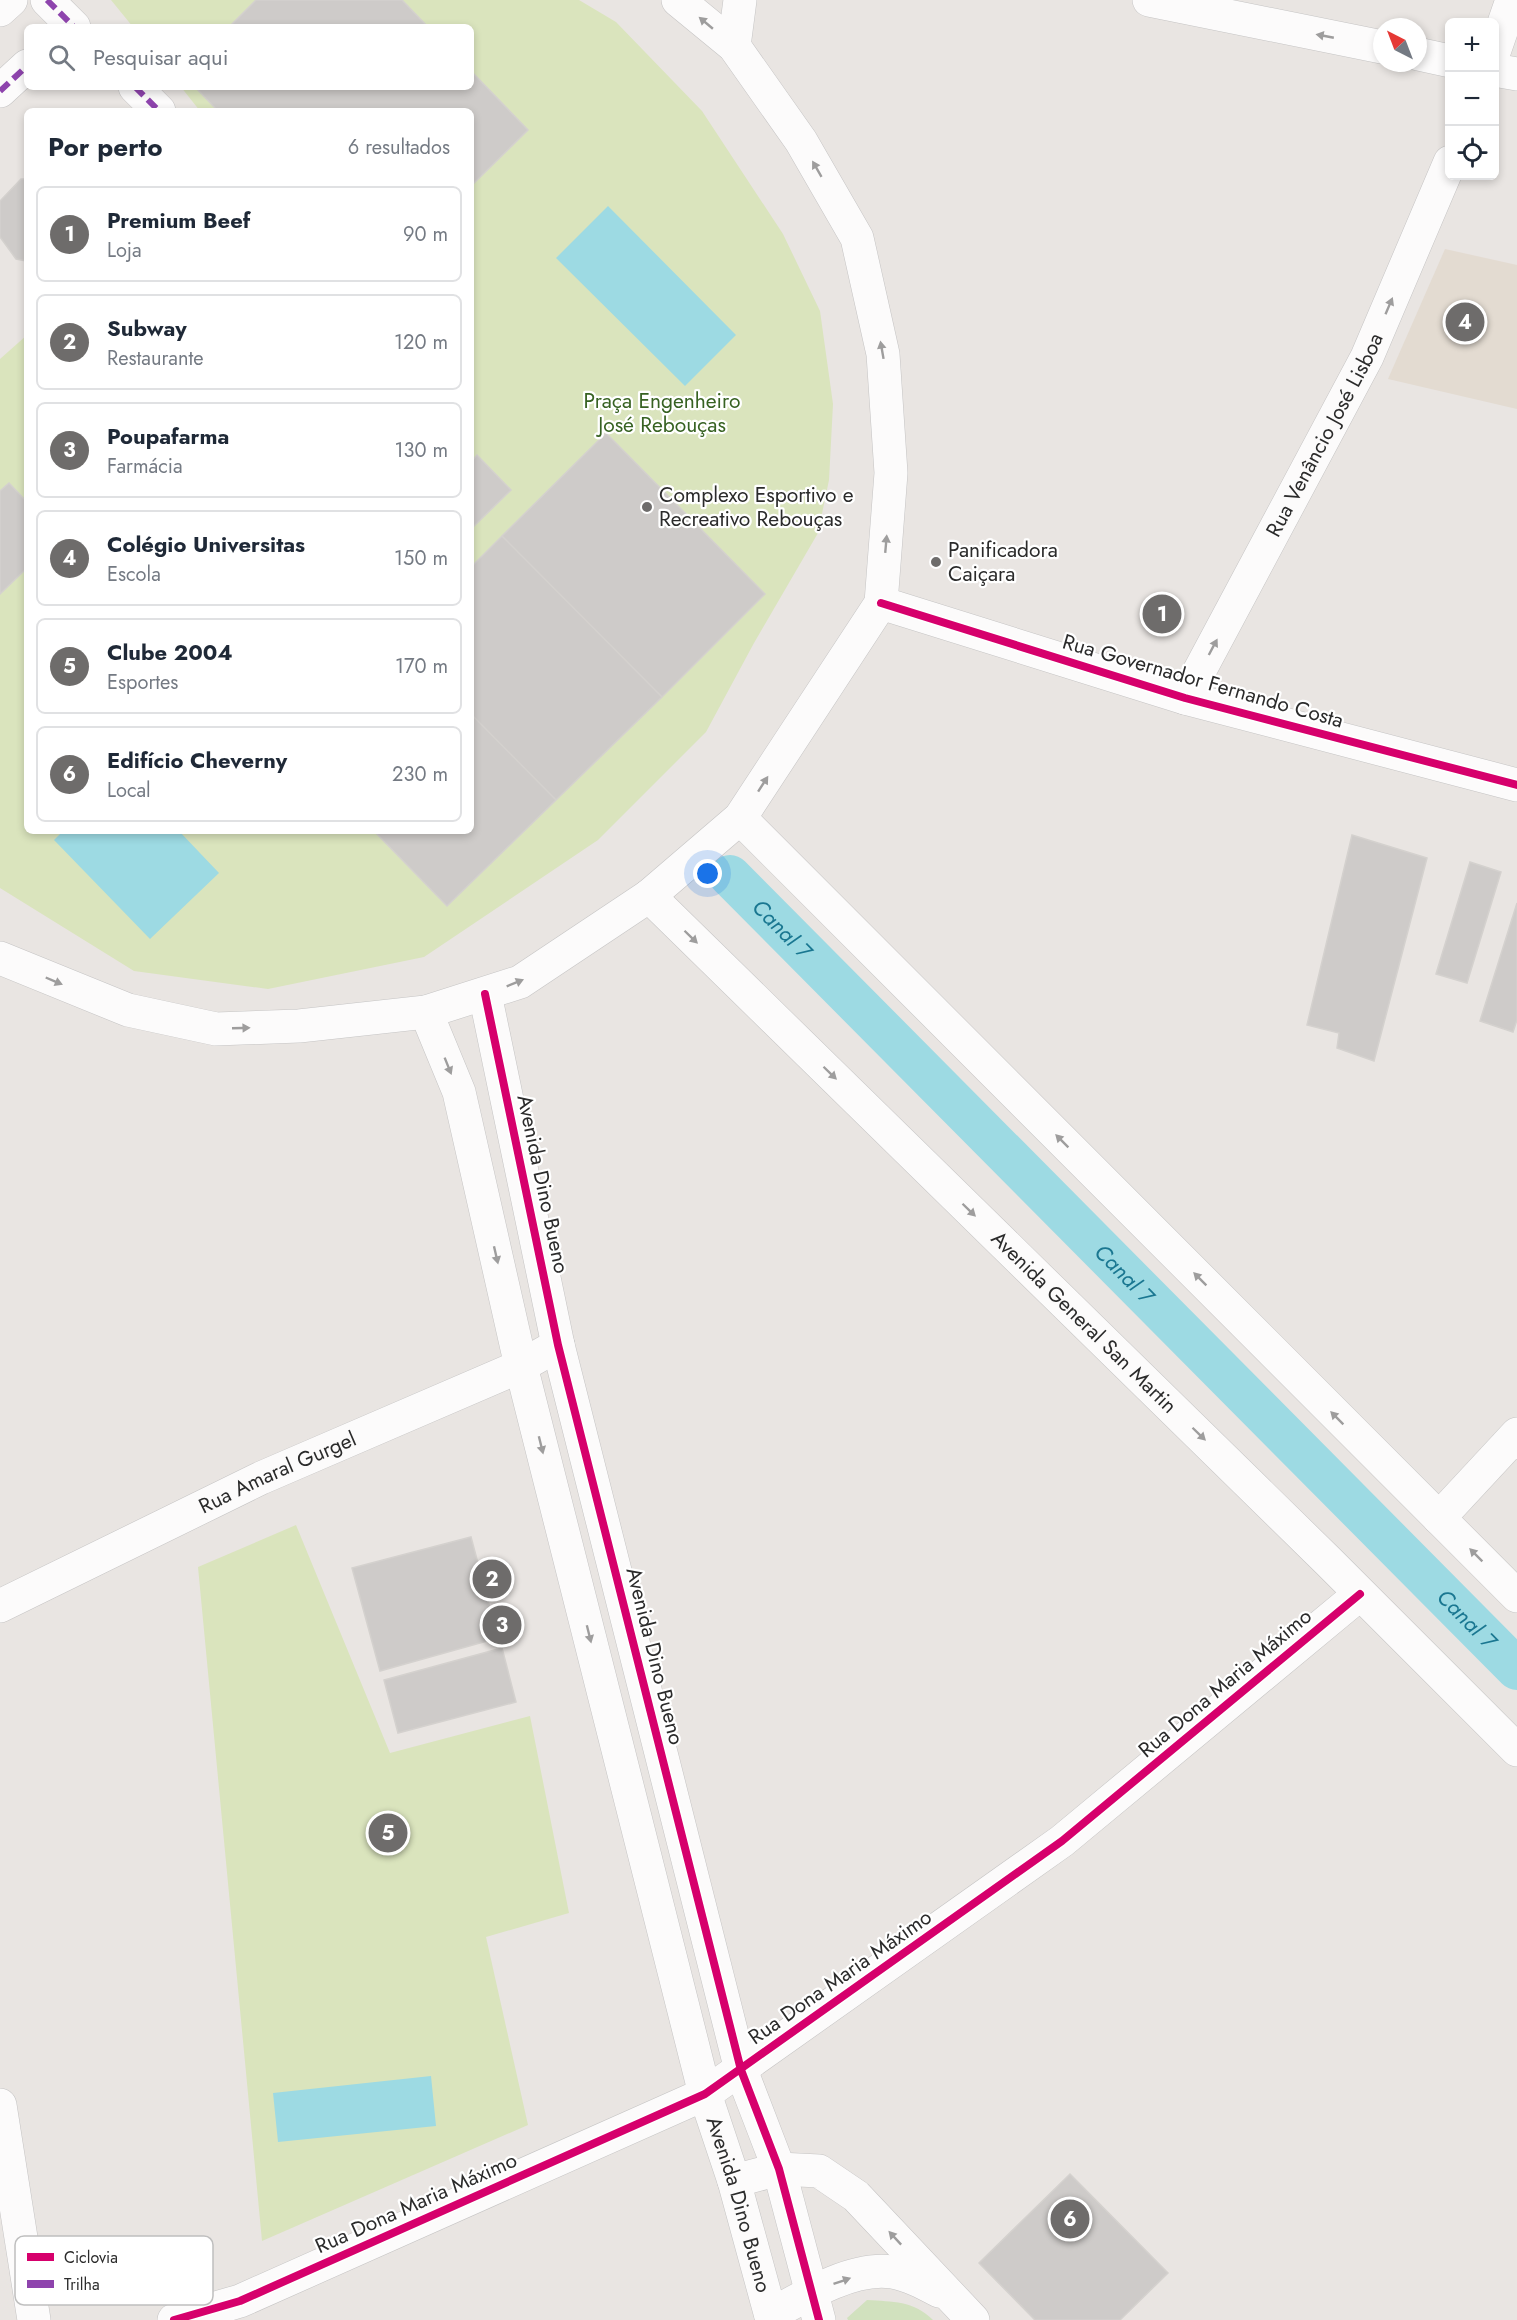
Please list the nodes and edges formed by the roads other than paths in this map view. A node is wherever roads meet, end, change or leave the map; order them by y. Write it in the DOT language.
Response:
graph roads {
  1 [pos="11,0"];
  2 [pos="47,0"];
  3 [pos="678,0"];
  4 [pos="740,0"];
  5 [pos="1149,0"];
  6 [pos="1512,0"];
  7 [pos="0,10"];
  8 [pos="70,24"];
  9 [pos="1499,38"];
  10 [pos="1373,45"];
  11 [pos="734,46"];
  12 [pos="1427,56"];
  13 [pos="1445,60"];
  14 [pos="24,69"];
  15 [pos="1499,71"];
  16 [pos="1517,74"];
  17 [pos="138,90"];
  18 [pos="0,91"];
  19 [pos="156,108"];
  20 [pos="1445,172"];
  21 [pos="881,603"];
  22 [pos="1185,698"];
  23 [pos="1517,785"];
  24 [pos="740,818"];
  25 [pos="649,896"];
  26 [pos="0,958"];
  27 [pos="485,994"];
  28 [pos="426,1012"];
  29 [pos="558,1345"];
  30 [pos="521,1366"];
  31 [pos="1517,1434"];
  32 [pos="1439,1518"];
  33 [pos="1360,1594"];
  34 [pos="1517,1596"];
  35 [pos="0,1606"];
  36 [pos="1517,1750"];
  37 [pos="741,2070"];
  38 [pos="705,2094"];
  39 [pos="0,2105"];
  40 [pos="779,2169"];
  41 [pos="734,2181"];
  42 [pos="21,2236"];
  43 [pos="949,2296"];
  44 [pos="32,2305"];
  45 [pos="816,2306"];
  46 [pos="772,2318"];
  47 [pos="34,2320"];
  48 [pos="174,2320"];
  49 [pos="973,2320"];
  1 -- 7 [label="street"];
  2 -- 8 [label="street"];
  11 -- 3 [label="street, one-way"];
  4 -- 11 [label="street"];
  10 -- 5 [label="street, one-way"];
  6 -- 9 [label="street"];
  21 -- 11 [label="street, one-way"];
  12 -- 13 [label="street"];
  14 -- 18 [label="street"];
  15 -- 16 [label="street"];
  17 -- 19 [label="street"];
  22 -- 20 [label="street, Rua Venâncio José Lisboa, one-way"];
  21 -- 22 [label="street, Rua Governador Fernando Costa"];
  24 -- 21 [label="street, one-way"];
  22 -- 23 [label="street, Rua Governador Fernando Costa"];
  24 -- 25 [label="street"];
  32 -- 24 [label="street, one-way"];
  27 -- 25 [label="street, one-way"];
  25 -- 33 [label="street, Avenida General San Martin, one-way"];
  26 -- 28 [label="street, one-way"];
  27 -- 28 [label="street"];
  27 -- 29 [label="street, Avenida Dino Bueno"];
  28 -- 30 [label="street, Avenida Dino Bueno, one-way"];
  29 -- 30 [label="street, Rua Amaral Gurgel"];
  29 -- 37 [label="street, Avenida Dino Bueno"];
  30 -- 35 [label="street, Rua Amaral Gurgel"];
  30 -- 38 [label="street, Avenida Dino Bueno, one-way"];
  31 -- 32 [label="street"];
  34 -- 32 [label="street, one-way"];
  33 -- 36 [label="street, Avenida General San Martin"];
  33 -- 37 [label="street, Rua Dona Maria Máximo"];
  37 -- 38 [label="street, Rua Dona Maria Máximo"];
  37 -- 40 [label="street, Avenida Dino Bueno"];
  38 -- 41 [label="street, Avenida Dino Bueno"];
  38 -- 48 [label="street, Rua Dona Maria Máximo"];
  39 -- 42 [label="street"];
  40 -- 41 [label="street"];
  43 -- 40 [label="street, one-way"];
  40 -- 45 [label="street, Avenida Dino Bueno"];
  41 -- 46 [label="street, Avenida Dino Bueno"];
  45 -- 43 [label="street, one-way"];
  43 -- 49 [label="street"];
  44 -- 47 [label="street"];
  45 -- 46 [label="street"];
}
